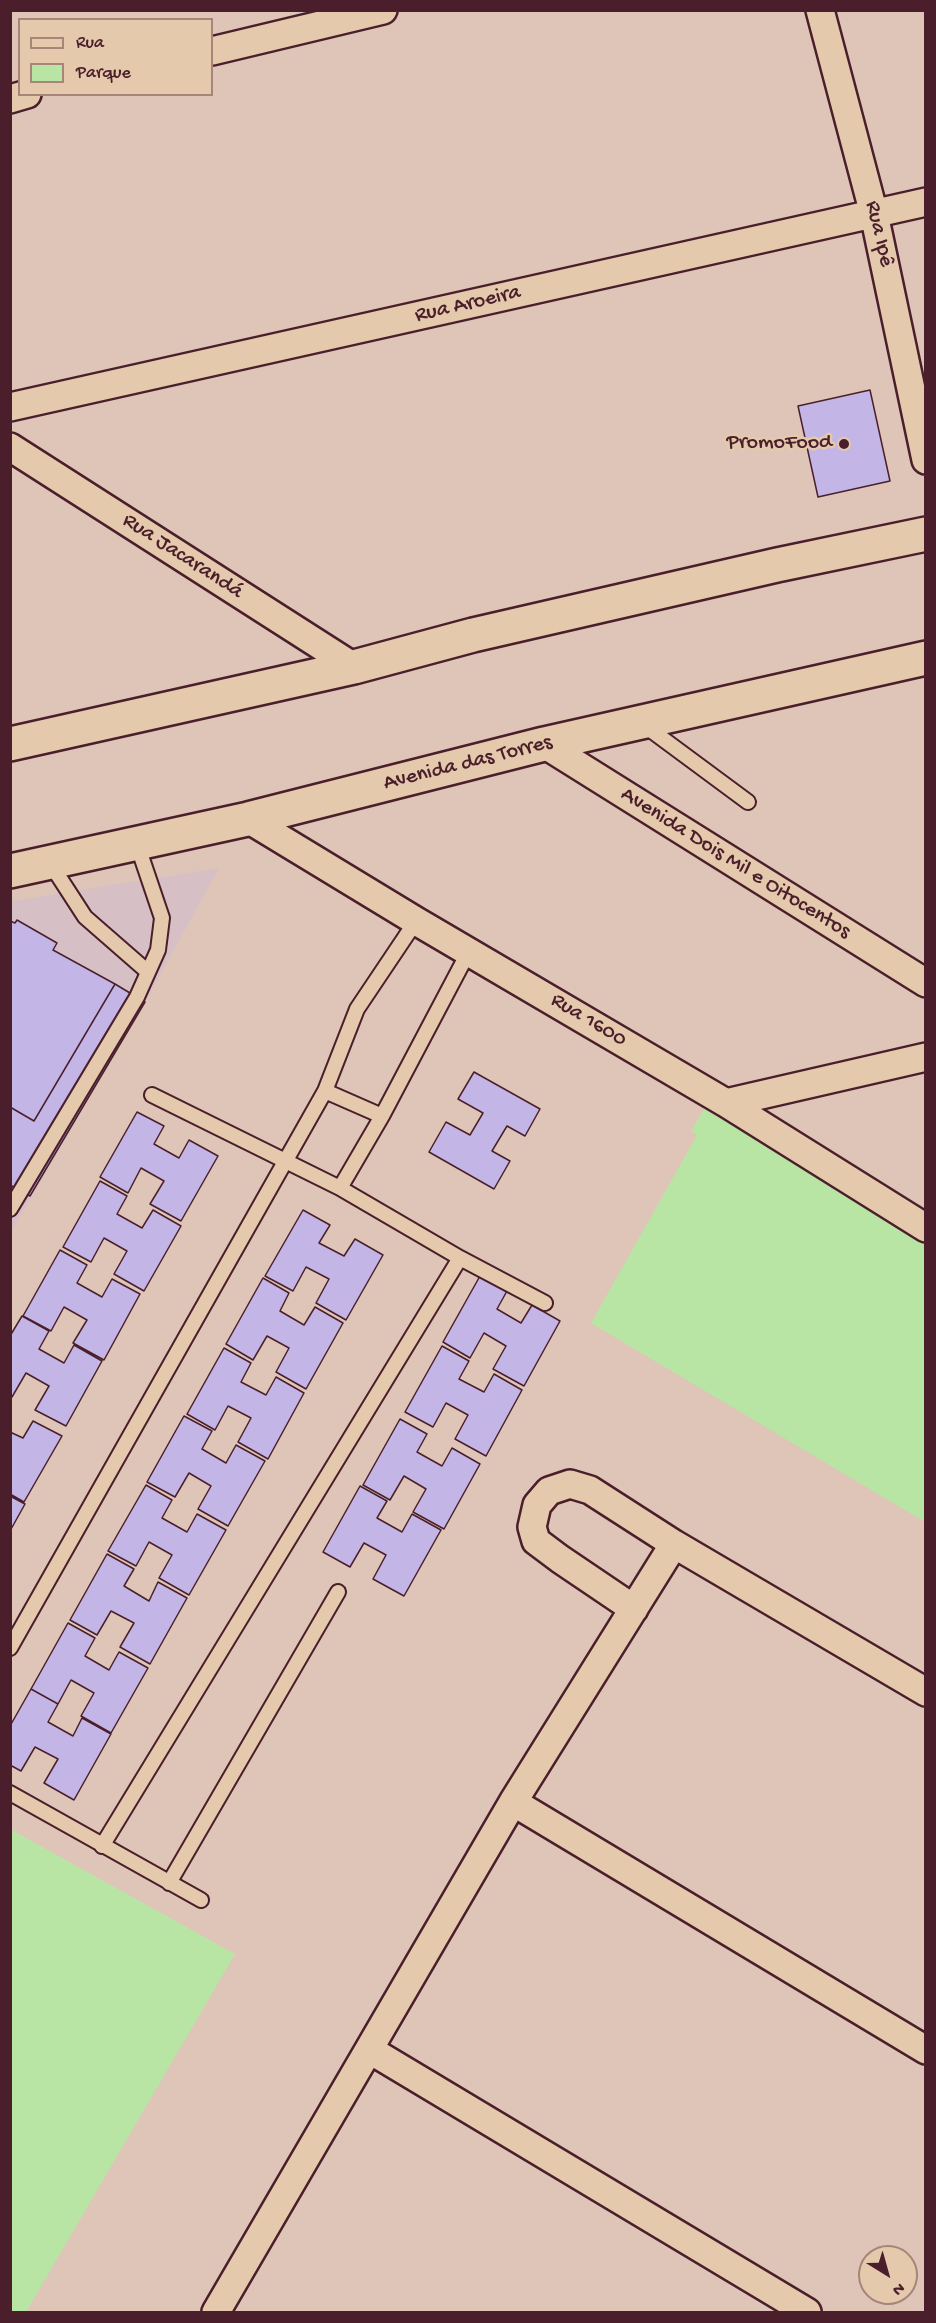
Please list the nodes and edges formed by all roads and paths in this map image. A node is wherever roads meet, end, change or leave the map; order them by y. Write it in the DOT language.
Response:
graph roads {
  1 [pos="383,10"];
  2 [pos="820,10"];
  3 [pos="213,51"];
  4 [pos="926,202"];
  5 [pos="874,214"];
  6 [pos="10,407"];
  7 [pos="10,447"];
  8 [pos="926,460"];
  9 [pos="926,534"];
  10 [pos="926,658"];
  11 [pos="354,666"];
  12 [pos="640,722"];
  13 [pos="10,744"];
  14 [pos="544,744"];
  15 [pos="748,802"];
  16 [pos="248,819"];
  17 [pos="137,843"];
  18 [pos="50,862"];
  19 [pos="10,871"];
  20 [pos="416,921"];
  21 [pos="469,951"];
  22 [pos="148,972"];
  23 [pos="926,983"];
  24 [pos="926,1057"];
  25 [pos="325,1091"];
  26 [pos="152,1095"];
  27 [pos="726,1103"];
  28 [pos="382,1116"];
  29 [pos="286,1162"];
  30 [pos="340,1188"];
  31 [pos="10,1209"];
  32 [pos="926,1228"];
  33 [pos="460,1258"];
  34 [pos="545,1303"];
  35 [pos="674,1544"];
  36 [pos="338,1592"];
  37 [pos="634,1609"];
  38 [pos="10,1648"];
  39 [pos="926,1692"];
  40 [pos="10,1793"];
  41 [pos="513,1802"];
  42 [pos="102,1846"];
  43 [pos="169,1883"];
  44 [pos="201,1900"];
  45 [pos="370,2050"];
  46 [pos="926,2050"];
  47 [pos="219,2311"];
  48 [pos="807,2313"];
  1 -- 3 [label="street"];
  2 -- 5 [label="street, Rua Ipê"];
  4 -- 5 [label="street, Rua Aroeira"];
  5 -- 6 [label="street, Rua Aroeira"];
  5 -- 8 [label="street, Rua Ipê"];
  7 -- 11 [label="street, Rua Jacarandá"];
  9 -- 11 [label="main road"];
  10 -- 12 [label="main road, Avenida das Torres"];
  11 -- 13 [label="main road"];
  12 -- 14 [label="main road, Avenida das Torres"];
  12 -- 15 [label="lane"];
  14 -- 16 [label="main road, Avenida das Torres"];
  14 -- 23 [label="street, Avenida Dois Mil e Oitocentos"];
  16 -- 17 [label="main road, Avenida das Torres"];
  16 -- 20 [label="street, Rua 1600"];
  17 -- 18 [label="main road, Avenida das Torres"];
  17 -- 22 [label="lane"];
  18 -- 19 [label="main road, Avenida das Torres"];
  18 -- 22 [label="lane"];
  20 -- 21 [label="street, Rua 1600"];
  20 -- 25 [label="lane"];
  21 -- 27 [label="street, Rua 1600"];
  21 -- 28 [label="lane"];
  22 -- 31 [label="lane"];
  24 -- 27 [label="street"];
  25 -- 28 [label="lane"];
  25 -- 29 [label="lane"];
  26 -- 29 [label="lane"];
  27 -- 32 [label="street, Rua 1600"];
  28 -- 30 [label="lane"];
  29 -- 30 [label="lane"];
  29 -- 38 [label="lane"];
  30 -- 33 [label="lane"];
  33 -- 34 [label="lane"];
  33 -- 42 [label="lane"];
  35 -- 37 [label="street"];
  35 -- 37 [label="street"];
  35 -- 39 [label="street"];
  36 -- 43 [label="lane"];
  37 -- 41 [label="street"];
  40 -- 42 [label="lane"];
  41 -- 45 [label="street"];
  41 -- 46 [label="street"];
  42 -- 43 [label="lane"];
  43 -- 44 [label="lane"];
  45 -- 47 [label="street"];
  45 -- 48 [label="street"];
}
